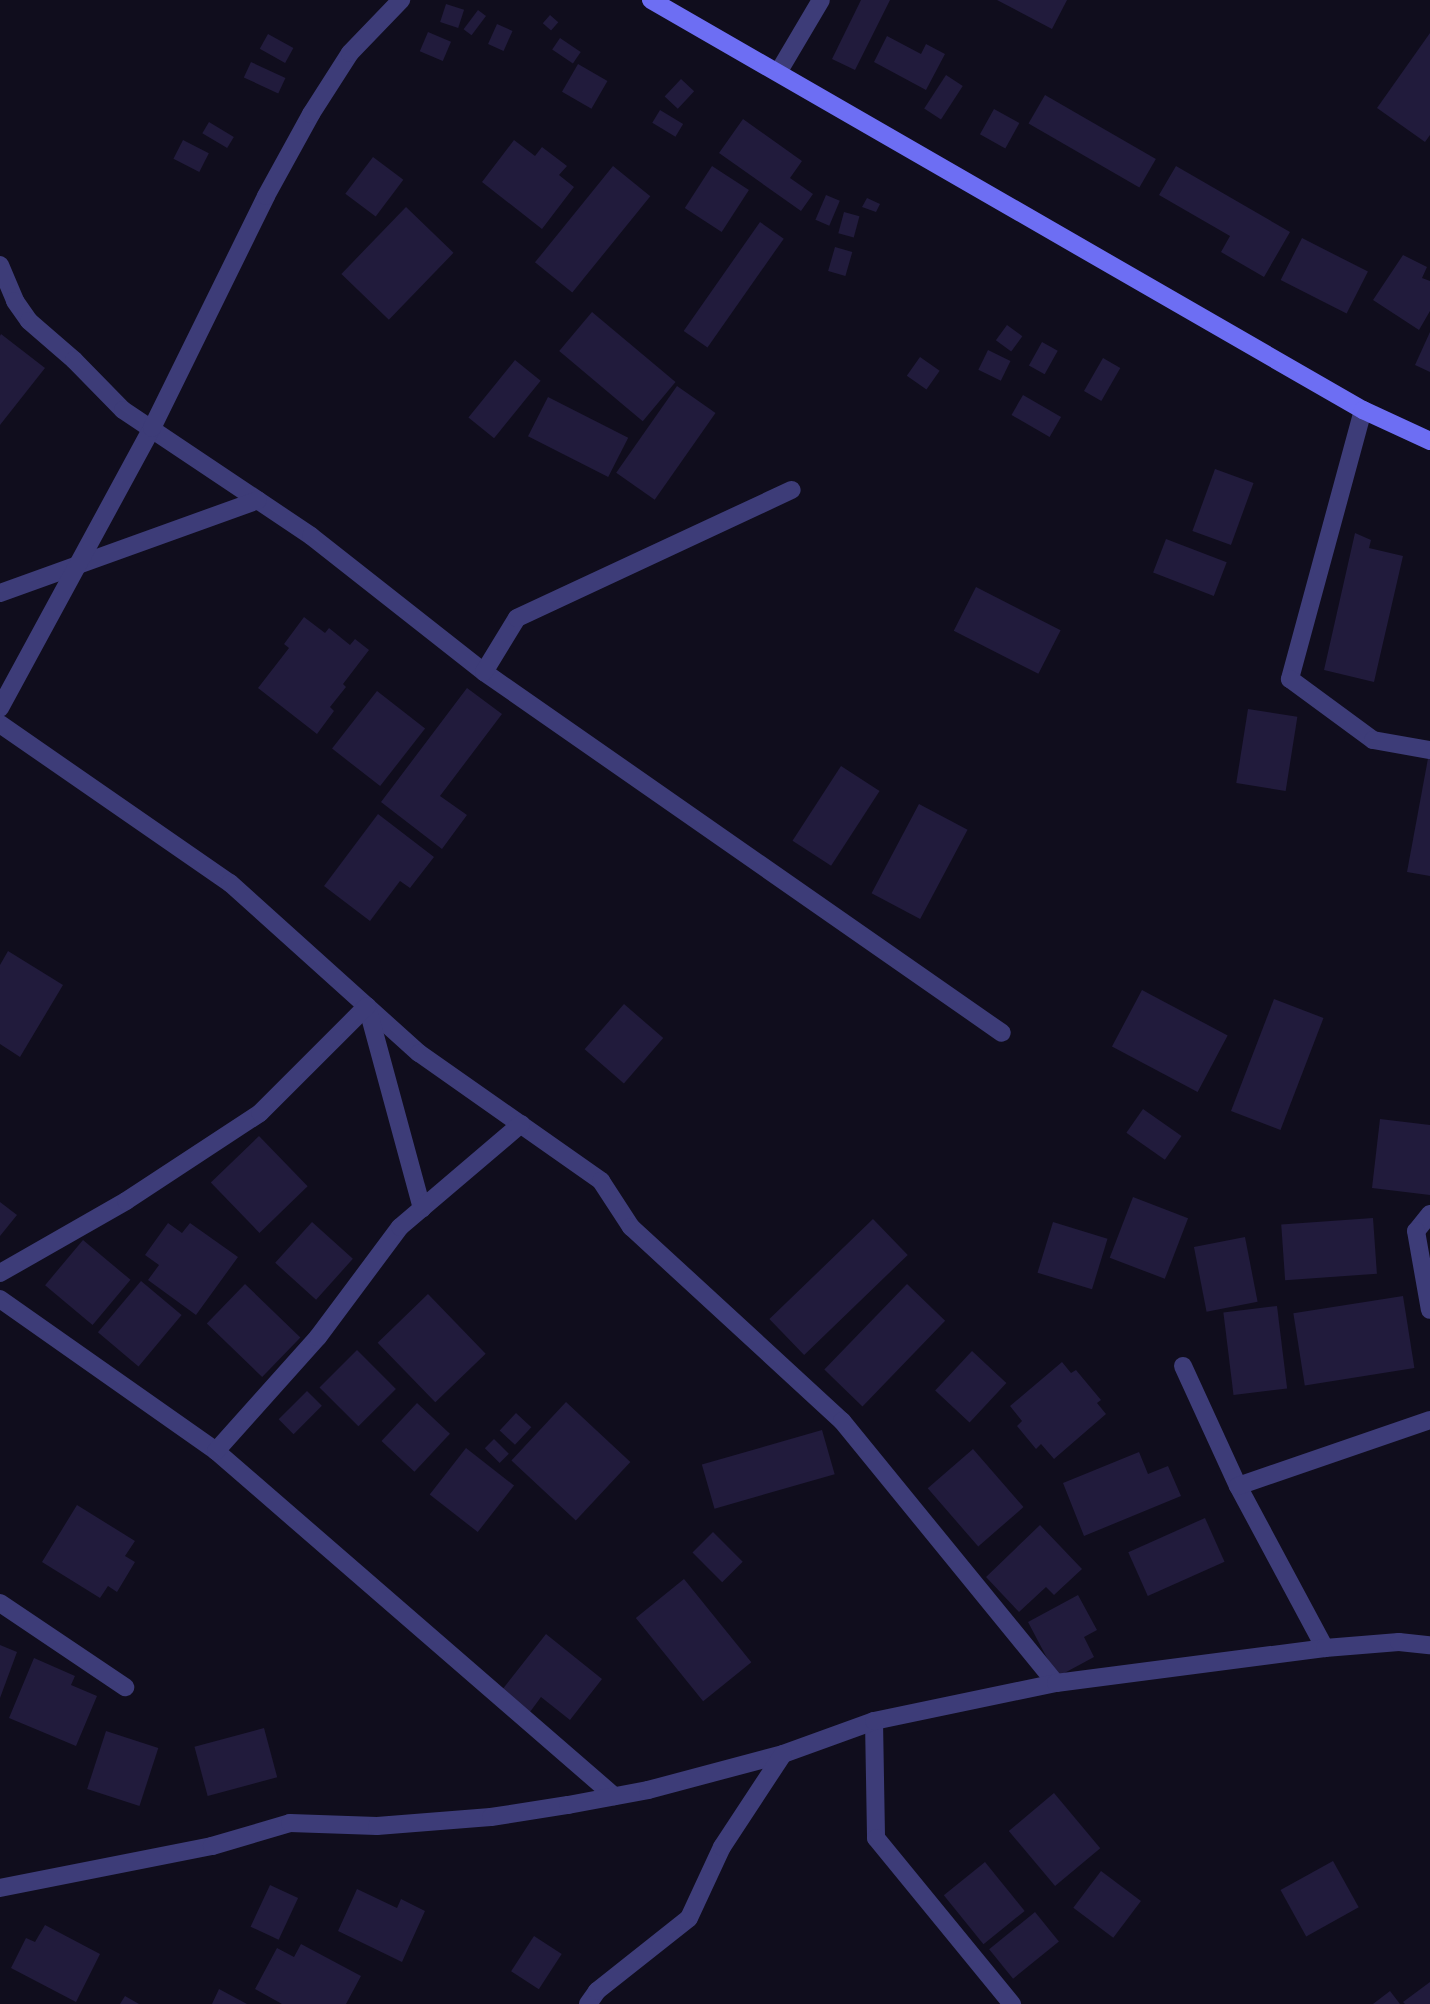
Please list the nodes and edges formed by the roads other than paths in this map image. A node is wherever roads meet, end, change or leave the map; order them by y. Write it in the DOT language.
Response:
graph roads {
  1 [pos="650,0"];
  2 [pos="821,0"];
  3 [pos="403,1"];
  4 [pos="779,71"];
  5 [pos="0,265"];
  6 [pos="1363,410"];
  7 [pos="152,428"];
  8 [pos="1430,441"];
  9 [pos="792,489"];
  10 [pos="258,500"];
  11 [pos="80,565"];
  12 [pos="0,593"];
  13 [pos="484,672"];
  14 [pos="0,708"];
  15 [pos="0,724"];
  16 [pos="1430,750"];
  17 [pos="367,1006"];
  18 [pos="1002,1033"];
  19 [pos="521,1124"];
  20 [pos="422,1209"];
  21 [pos="1430,1214"];
  22 [pos="0,1273"];
  23 [pos="0,1299"];
  24 [pos="1430,1310"];
  25 [pos="1183,1366"];
  26 [pos="1430,1420"];
  27 [pos="216,1451"];
  28 [pos="1238,1486"];
  29 [pos="0,1603"];
  30 [pos="1430,1645"];
  31 [pos="1325,1648"];
  32 [pos="1056,1683"];
  33 [pos="125,1687"];
  34 [pos="874,1721"];
  35 [pos="783,1754"];
  36 [pos="614,1796"];
  37 [pos="0,1888"];
  38 [pos="588,2004"];
  39 [pos="1012,2004"];
  1 -- 4 [label="street"];
  2 -- 4 [label="street"];
  3 -- 7 [label="street"];
  4 -- 6 [label="street"];
  5 -- 7 [label="street"];
  6 -- 8 [label="street"];
  6 -- 16 [label="street"];
  7 -- 10 [label="street"];
  7 -- 11 [label="street"];
  9 -- 13 [label="street"];
  10 -- 11 [label="street"];
  10 -- 13 [label="street"];
  11 -- 12 [label="street"];
  11 -- 14 [label="street"];
  13 -- 18 [label="street"];
  15 -- 17 [label="street"];
  17 -- 19 [label="street"];
  17 -- 20 [label="street"];
  17 -- 22 [label="street"];
  19 -- 20 [label="street"];
  19 -- 32 [label="street"];
  20 -- 27 [label="street"];
  21 -- 24 [label="street"];
  23 -- 27 [label="street"];
  25 -- 28 [label="street"];
  26 -- 28 [label="street"];
  27 -- 36 [label="street"];
  28 -- 31 [label="street"];
  29 -- 33 [label="street"];
  30 -- 31 [label="street"];
  31 -- 32 [label="street"];
  32 -- 34 [label="street"];
  34 -- 35 [label="street"];
  34 -- 39 [label="street"];
  35 -- 36 [label="street"];
  35 -- 38 [label="street"];
  36 -- 37 [label="street"];
}
